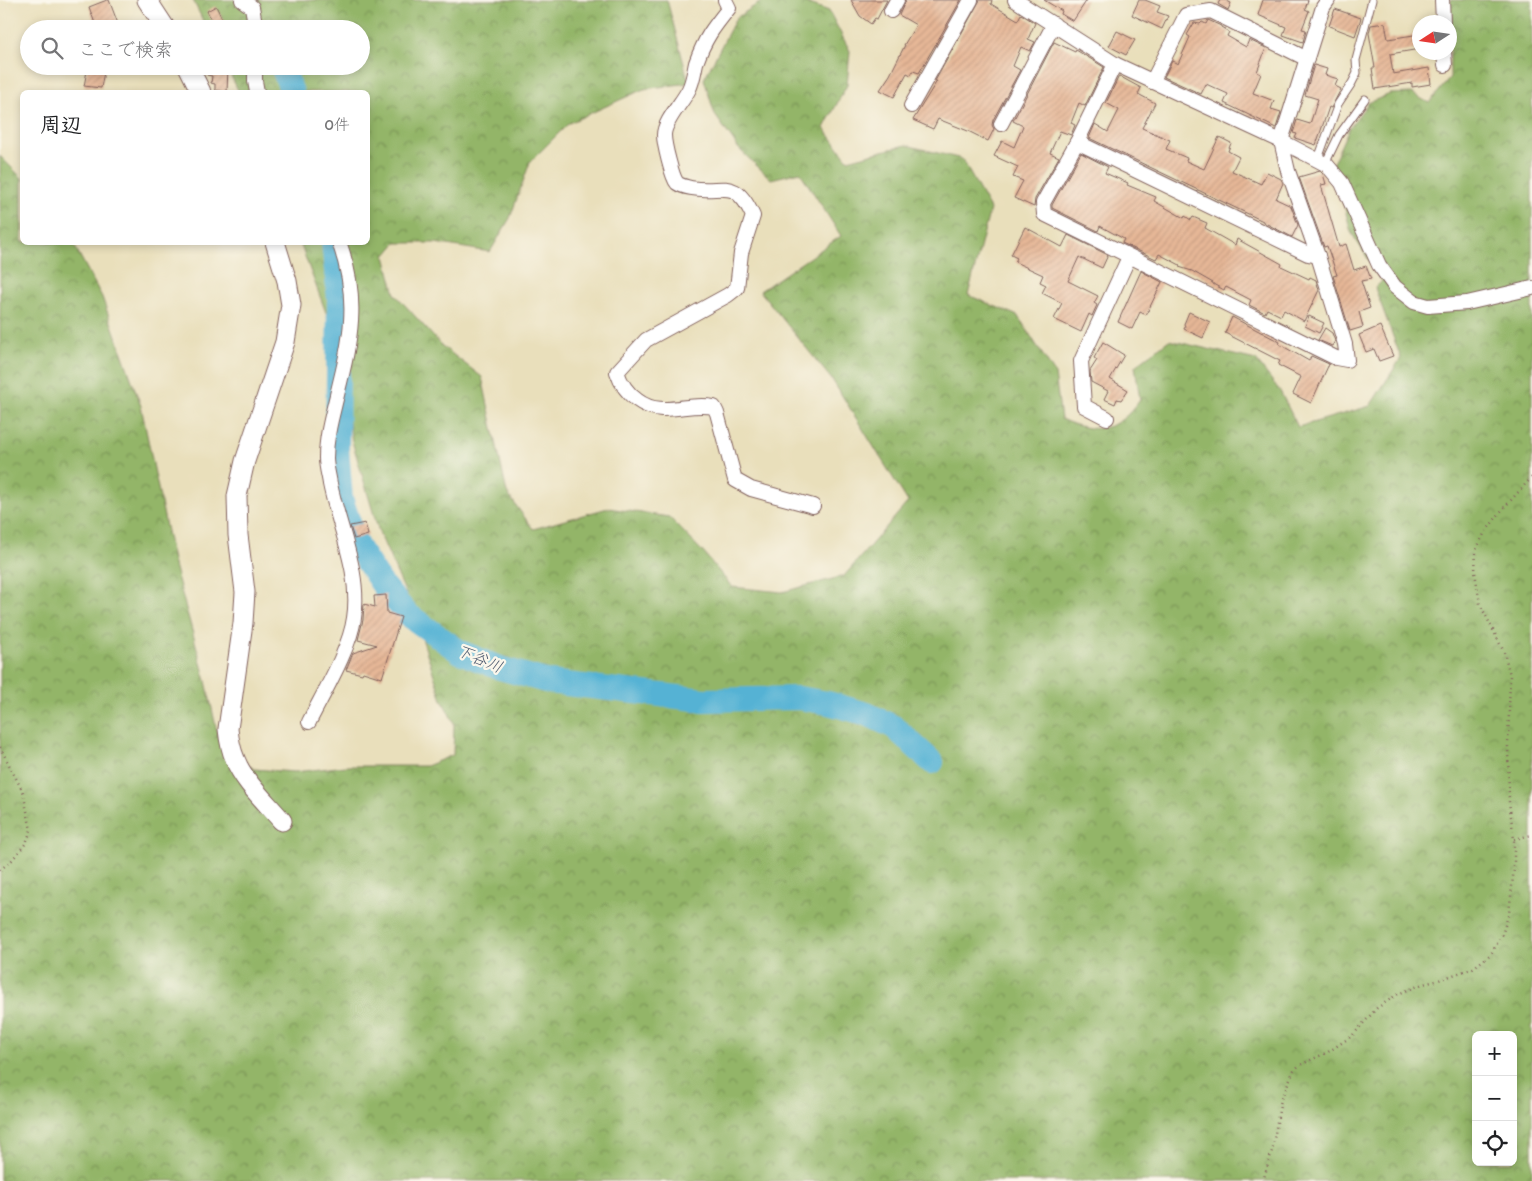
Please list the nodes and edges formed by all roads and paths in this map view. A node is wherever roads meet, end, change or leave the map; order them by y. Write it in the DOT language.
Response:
graph roads {
  1 [pos="147,0"];
  2 [pos="242,0"];
  3 [pos="726,0"];
  4 [pos="971,0"];
  5 [pos="1015,0"];
  6 [pos="1328,0"];
  7 [pos="1372,0"];
  8 [pos="1442,0"];
  9 [pos="1442,15"];
  10 [pos="160,20"];
  11 [pos="254,20"];
  12 [pos="1054,24"];
  13 [pos="1307,59"];
  14 [pos="1115,64"];
  15 [pos="192,75"];
  16 [pos="255,75"];
  17 [pos="1152,82"];
  18 [pos="200,90"];
  19 [pos="257,90"];
  20 [pos="1365,99"];
  21 [pos="911,106"];
  22 [pos="1001,124"];
  23 [pos="1281,141"];
  24 [pos="1077,142"];
  25 [pos="1321,162"];
  26 [pos="276,245"];
  27 [pos="341,245"];
  28 [pos="1318,256"];
  29 [pos="1129,257"];
  30 [pos="1532,288"];
  31 [pos="1108,418"];
  32 [pos="1532,477"];
  33 [pos="813,506"];
  34 [pos="309,722"];
  35 [pos="0,746"];
  36 [pos="282,821"];
  37 [pos="1532,835"];
  38 [pos="1514,839"];
  39 [pos="0,870"];
  40 [pos="1263,1181"];
  1 -- 10 [label="street"];
  2 -- 11 [label="street"];
  3 -- 33 [label="street"];
  4 -- 21 [label="street"];
  5 -- 12 [label="street"];
  6 -- 13 [label="street"];
  7 -- 25 [label="lane"];
  8 -- 9 [label="street"];
  12 -- 14 [label="street"];
  12 -- 22 [label="street"];
  13 -- 17 [label="street"];
  13 -- 23 [label="street"];
  14 -- 17 [label="street"];
  14 -- 24 [label="street"];
  15 -- 18 [label="street"];
  16 -- 19 [label="street"];
  17 -- 23 [label="street"];
  20 -- 25 [label="lane"];
  23 -- 25 [label="street"];
  23 -- 28 [label="street"];
  24 -- 28 [label="street"];
  24 -- 29 [label="street"];
  25 -- 30 [label="street"];
  26 -- 36 [label="street"];
  27 -- 34 [label="street"];
  28 -- 29 [label="street"];
  29 -- 31 [label="street"];
  32 -- 38 [label="path"];
  35 -- 39 [label="path"];
  37 -- 38 [label="path"];
  38 -- 40 [label="path"];
}
